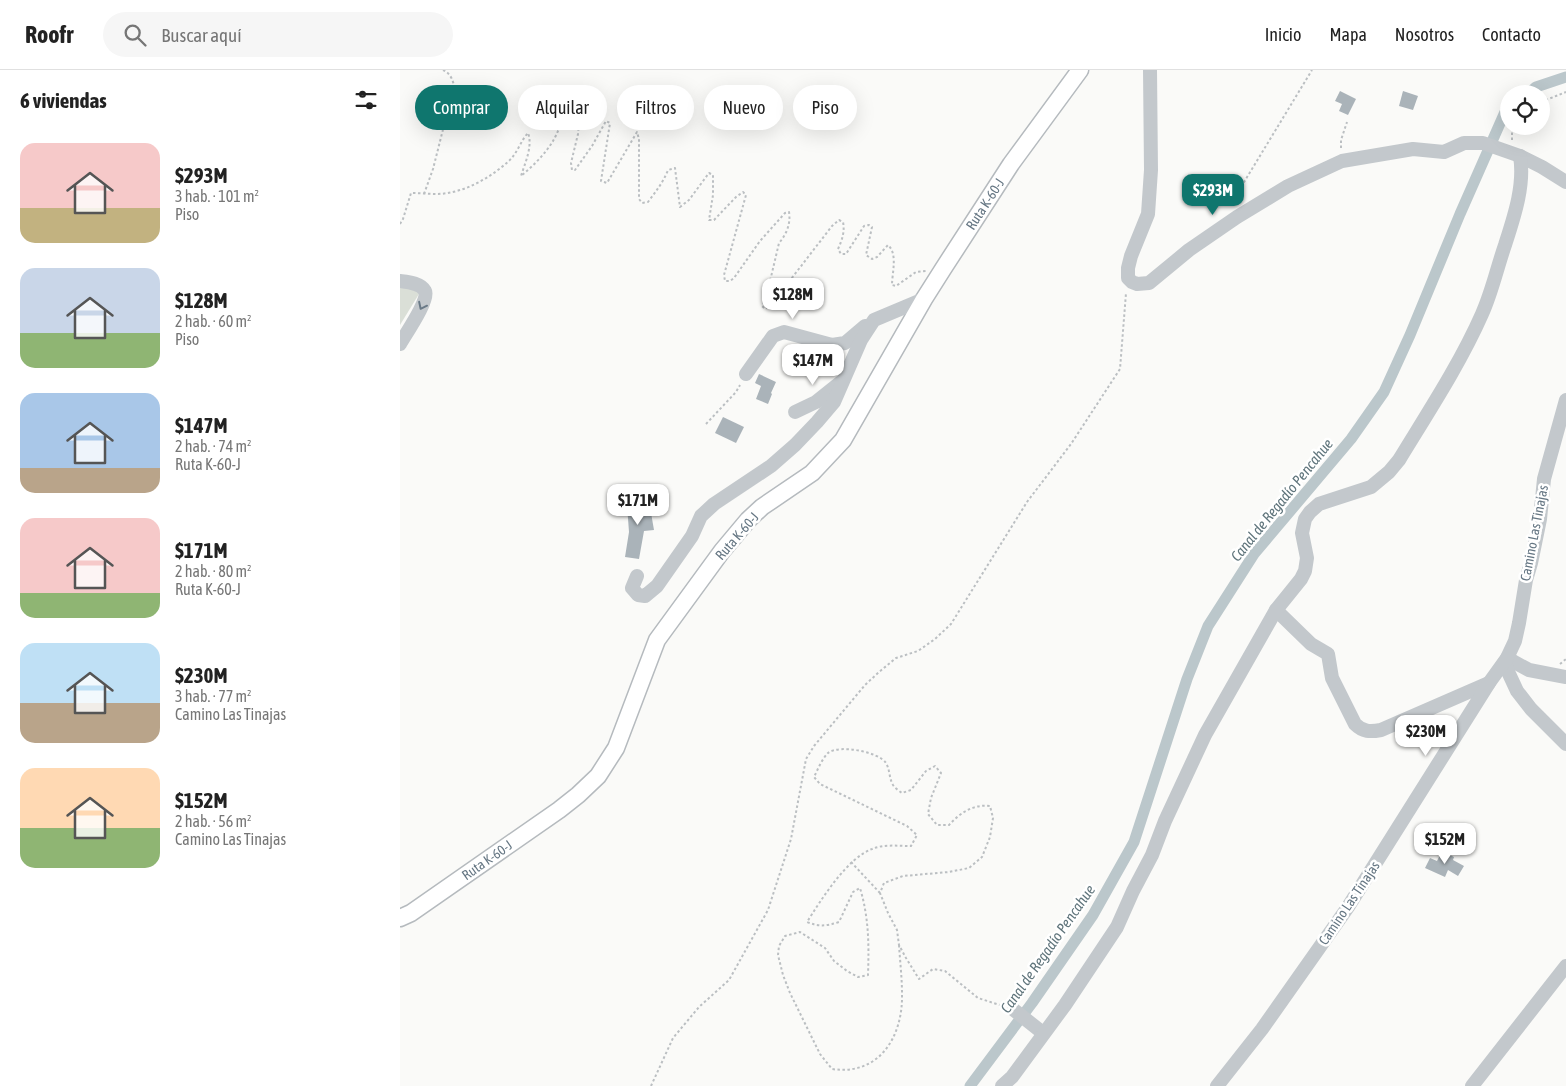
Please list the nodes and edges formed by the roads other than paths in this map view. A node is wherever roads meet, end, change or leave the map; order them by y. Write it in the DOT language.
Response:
graph roads {
  1 [pos="1080,70"];
  2 [pos="1150,70"];
  3 [pos="1520,156"];
  4 [pos="1566,182"];
  5 [pos="400,281"];
  6 [pos="924,299"];
  7 [pos="874,320"];
  8 [pos="400,344"];
  9 [pos="746,374"];
  10 [pos="844,380"];
  11 [pos="1566,400"];
  12 [pos="795,412"];
  13 [pos="637,576"];
  14 [pos="1276,610"];
  15 [pos="1506,661"];
  16 [pos="1566,677"];
  17 [pos="1489,683"];
  18 [pos="1566,744"];
  19 [pos="400,918"];
  20 [pos="1566,966"];
  21 [pos="1014,1010"];
  22 [pos="1043,1034"];
  23 [pos="1002,1086"];
  24 [pos="1216,1086"];
  25 [pos="1472,1086"];
  1 -- 6 [label="main road, Ruta K-60-J"];
  2 -- 3 [label="street"];
  3 -- 4 [label="street"];
  3 -- 14 [label="street"];
  5 -- 8 [label="street, one-way"];
  6 -- 7 [label="street"];
  6 -- 19 [label="main road, Ruta K-60-J"];
  7 -- 9 [label="street"];
  7 -- 10 [label="street"];
  10 -- 12 [label="street"];
  10 -- 13 [label="street"];
  11 -- 15 [label="street, Camino Las Tinajas"];
  14 -- 17 [label="street"];
  14 -- 22 [label="street"];
  15 -- 16 [label="street"];
  15 -- 17 [label="street, Camino Las Tinajas"];
  15 -- 18 [label="street"];
  17 -- 24 [label="street, Camino Las Tinajas"];
  20 -- 25 [label="street"];
  21 -- 22 [label="street"];
  22 -- 23 [label="street"];
}
